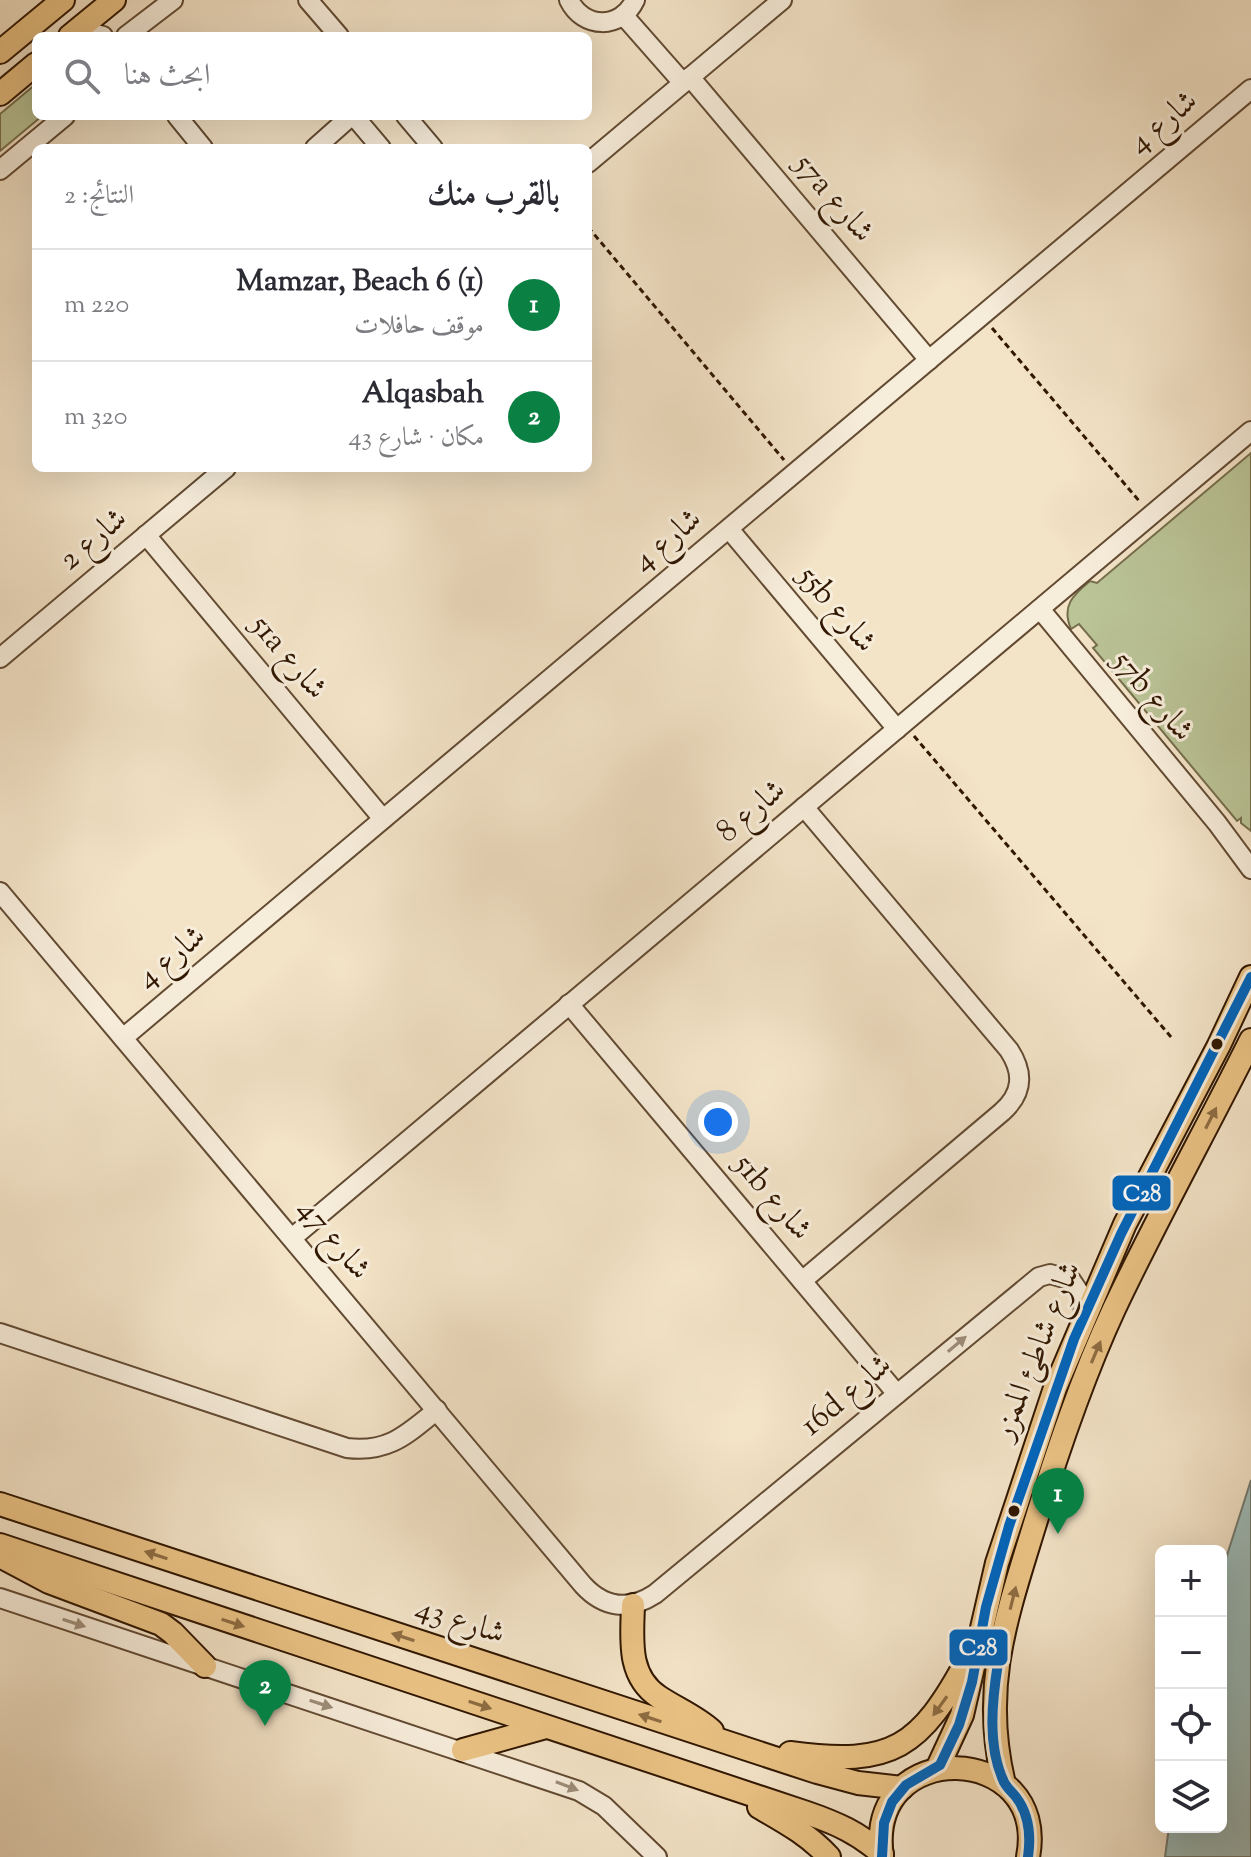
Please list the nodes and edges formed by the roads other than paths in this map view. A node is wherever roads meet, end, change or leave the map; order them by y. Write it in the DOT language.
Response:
graph roads {
  1 [pos="63,0"];
  2 [pos="114,0"];
  3 [pos="173,0"];
  4 [pos="308,0"];
  5 [pos="569,0"];
  6 [pos="635,0"];
  7 [pos="782,0"];
  8 [pos="624,16"];
  9 [pos="75,32"];
  10 [pos="131,32"];
  11 [pos="336,32"];
  12 [pos="0,52"];
  13 [pos="32,67"];
  14 [pos="687,80"];
  15 [pos="1251,89"];
  16 [pos="0,94"];
  17 [pos="60,120"];
  18 [pos="180,120"];
  19 [pos="347,120"];
  20 [pos="356,120"];
  21 [pos="409,120"];
  22 [pos="200,144"];
  23 [pos="320,144"];
  24 [pos="377,144"];
  25 [pos="430,144"];
  26 [pos="592,160"];
  27 [pos="0,170"];
  28 [pos="929,360"];
  29 [pos="1251,431"];
  30 [pos="221,472"];
  31 [pos="729,529"];
  32 [pos="146,535"];
  33 [pos="1040,609"];
  34 [pos="3,650"];
  35 [pos="900,726"];
  36 [pos="804,807"];
  37 [pos="383,819"];
  38 [pos="1217,823"];
  39 [pos="1251,846"];
  40 [pos="1251,869"];
  41 [pos="0,892"];
  42 [pos="1251,977"];
  43 [pos="569,1004"];
  44 [pos="123,1038"];
  45 [pos="1251,1040"];
  46 [pos="292,1238"];
  47 [pos="802,1281"];
  48 [pos="1084,1317"];
  49 [pos="0,1333"];
  50 [pos="897,1394"];
  51 [pos="437,1410"];
  52 [pos="0,1504"];
  53 [pos="0,1545"];
  54 [pos="0,1556"];
  55 [pos="0,1598"];
  56 [pos="633,1605"];
  57 [pos="979,1639"];
  58 [pos="205,1666"];
  59 [pos="546,1727"];
  60 [pos="729,1744"];
  61 [pos="463,1750"];
  62 [pos="937,1769"];
  63 [pos="716,1783"];
  64 [pos="1004,1784"];
  65 [pos="902,1788"];
  66 [pos="882,1856"];
  67 [pos="657,1857"];
  68 [pos="829,1857"];
  69 [pos="1028,1857"];
  1 -- 12 [label="main road"];
  2 -- 9 [label="main road"];
  3 -- 10 [label="street"];
  4 -- 11 [label="street"];
  5 -- 8 [label="street"];
  6 -- 8 [label="street"];
  7 -- 14 [label="street"];
  8 -- 14 [label="street, 57a شارع"];
  13 -- 16 [label="main road"];
  14 -- 26 [label="street"];
  14 -- 28 [label="street, 57a شارع"];
  15 -- 28 [label="street, شارع 4"];
  17 -- 27 [label="street"];
  18 -- 22 [label="street"];
  19 -- 23 [label="street"];
  20 -- 24 [label="street"];
  21 -- 25 [label="street"];
  28 -- 31 [label="street, شارع 4"];
  29 -- 33 [label="street, شارع 8"];
  30 -- 32 [label="street, شارع 2"];
  31 -- 35 [label="street, 55b شارع"];
  31 -- 37 [label="street, شارع 4"];
  32 -- 34 [label="street, شارع 2"];
  32 -- 37 [label="street, 51a شارع"];
  33 -- 35 [label="street, شارع 8"];
  33 -- 38 [label="street, 57b شارع"];
  35 -- 36 [label="street, شارع 8"];
  36 -- 43 [label="street, شارع 8"];
  36 -- 47 [label="street"];
  37 -- 44 [label="street, شارع 4"];
  38 -- 39 [label="street, 57b شارع"];
  38 -- 40 [label="street, 57b شارع"];
  41 -- 44 [label="street, شارع 47"];
  42 -- 48 [label="main road, شارع شاطئ الممزر"];
  43 -- 46 [label="street, شارع 8"];
  43 -- 47 [label="street, 51b شارع"];
  44 -- 46 [label="street, شارع 47"];
  64 -- 45 [label="main road, شارع شاطئ الممزر, one-way"];
  46 -- 51 [label="street, شارع 47"];
  47 -- 50 [label="street, 51b شارع"];
  50 -- 48 [label="street, 16d شارع, one-way"];
  48 -- 57 [label="main road, شارع شاطئ الممزر"];
  49 -- 51 [label="street"];
  50 -- 56 [label="street, 16d شارع"];
  51 -- 56 [label="street, شارع 47"];
  60 -- 52 [label="main road, شارع 43, one-way"];
  53 -- 59 [label="main road, one-way"];
  54 -- 58 [label="main road"];
  55 -- 58 [label="street, one-way"];
  56 -- 60 [label="main road"];
  57 -- 60 [label="main road, one-way"];
  57 -- 62 [label="main road, شارع شاطئ الممزر"];
  58 -- 61 [label="street, one-way"];
  59 -- 61 [label="main road"];
  59 -- 63 [label="main road"];
  60 -- 65 [label="main road, شارع 43"];
  61 -- 67 [label="street, one-way"];
  62 -- 64 [label="main road"];
  62 -- 65 [label="main road"];
  63 -- 66 [label="main road"];
  63 -- 68 [label="main road"];
  64 -- 69 [label="main road"];
  65 -- 66 [label="main road"];
}
